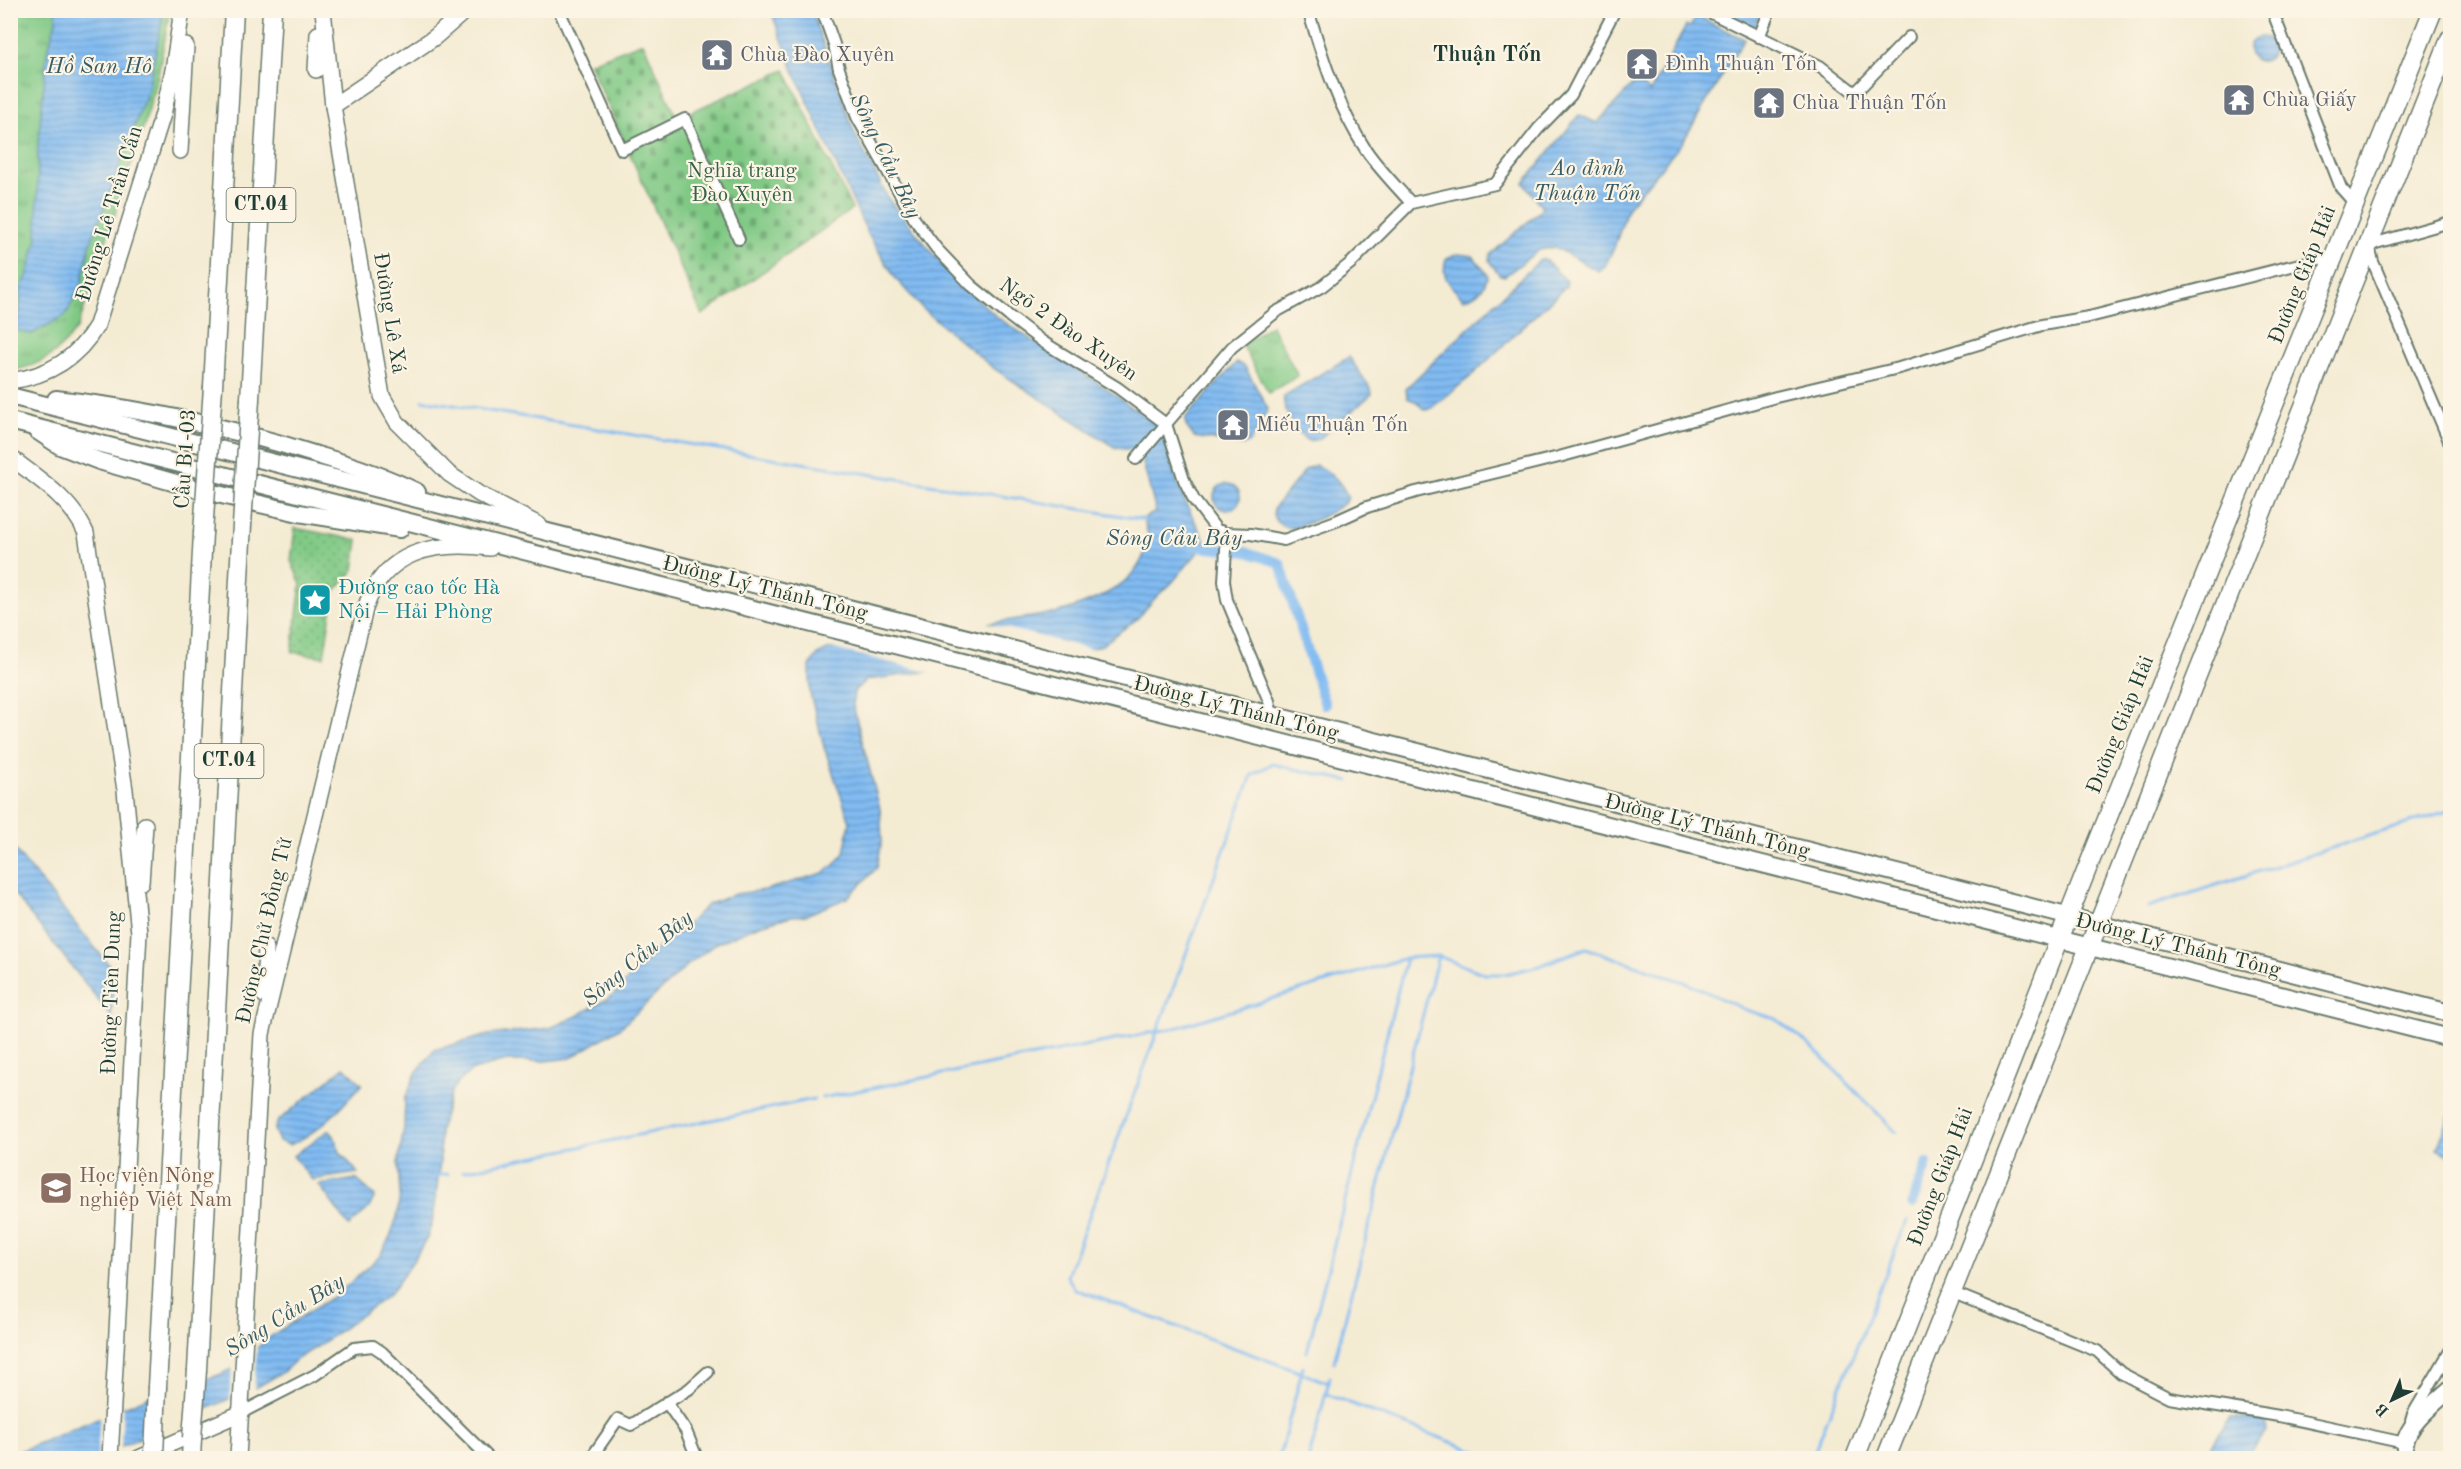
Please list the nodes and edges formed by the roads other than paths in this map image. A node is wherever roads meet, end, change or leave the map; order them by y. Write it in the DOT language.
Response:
graph roads {
  1 [pos="182,10"];
  2 [pos="188,10"];
  3 [pos="234,10"];
  4 [pos="272,10"];
  5 [pos="322,10"];
  6 [pos="466,10"];
  7 [pos="559,10"];
  8 [pos="822,10"];
  9 [pos="1308,10"];
  10 [pos="1615,10"];
  11 [pos="1705,10"];
  12 [pos="1770,10"];
  13 [pos="2272,10"];
  14 [pos="2433,10"];
  15 [pos="1759,37"];
  16 [pos="1909,37"];
  17 [pos="2451,39"];
  18 [pos="316,70"];
  19 [pos="333,106"];
  20 [pos="180,151"];
  21 [pos="1411,203"];
  22 [pos="2356,205"];
  23 [pos="2381,216"];
  24 [pos="2451,222"];
  25 [pos="2344,235"];
  26 [pos="739,239"];
  27 [pos="2369,245"];
  28 [pos="2336,255"];
  29 [pos="10,381"];
  30 [pos="15,398"];
  31 [pos="10,421"];
  32 [pos="1164,426"];
  33 [pos="2451,443"];
  34 [pos="10,457"];
  35 [pos="1136,459"];
  36 [pos="558,535"];
  37 [pos="1227,538"];
  38 [pos="526,552"];
  39 [pos="652,558"];
  40 [pos="647,583"];
  41 [pos="1272,715"];
  42 [pos="1301,722"];
  43 [pos="1295,747"];
  44 [pos="145,825"];
  45 [pos="2069,916"];
  46 [pos="2100,924"];
  47 [pos="139,933"];
  48 [pos="2059,940"];
  49 [pos="2090,947"];
  50 [pos="266,948"];
  51 [pos="2451,1012"];
  52 [pos="262,1034"];
  53 [pos="2451,1038"];
  54 [pos="1951,1292"];
  55 [pos="1913,1311"];
  56 [pos="1939,1322"];
  57 [pos="2451,1351"];
  58 [pos="708,1372"];
  59 [pos="2451,1389"];
  60 [pos="666,1402"];
  61 [pos="241,1407"];
  62 [pos="2404,1453"];
  63 [pos="149,1457"];
  64 [pos="110,1458"];
  65 [pos="191,1458"];
  66 [pos="238,1458"];
  67 [pos="489,1458"];
  68 [pos="591,1458"];
  69 [pos="697,1458"];
  70 [pos="1855,1458"];
  71 [pos="1886,1458"];
  1 -- 29 [label="main road, Đường Lê Trần Cẩn"];
  2 -- 20 [label="main road"];
  3 -- 63 [label="highway, Cầu B1-03 / CT.04, bridge"];
  4 -- 65 [label="highway, CT.04, bridge"];
  5 -- 18 [label="main road"];
  5 -- 19 [label="main road, Đường Lê Xá"];
  6 -- 19 [label="main road"];
  7 -- 26 [label="street"];
  8 -- 32 [label="street, Ngõ 2 Đào Xuyên"];
  9 -- 21 [label="street"];
  10 -- 21 [label="street"];
  11 -- 15 [label="street"];
  12 -- 15 [label="street"];
  13 -- 22 [label="street"];
  14 -- 22 [label="highway, Đường Giáp Hải"];
  15 -- 16 [label="street"];
  17 -- 23 [label="highway"];
  19 -- 36 [label="main road, Đường Lê Xá"];
  21 -- 32 [label="street"];
  22 -- 23 [label="highway"];
  22 -- 25 [label="highway, Đường Giáp Hải"];
  23 -- 27 [label="highway"];
  24 -- 27 [label="street"];
  25 -- 27 [label="highway"];
  25 -- 28 [label="highway, Đường Giáp Hải"];
  27 -- 33 [label="street"];
  27 -- 46 [label="highway"];
  28 -- 37 [label="street"];
  28 -- 45 [label="highway, Đường Giáp Hải"];
  30 -- 36 [label="main road, Đường Lý Thánh Tông"];
  31 -- 38 [label="main road, Đường Lý Thánh Tông"];
  32 -- 35 [label="street"];
  32 -- 37 [label="street"];
  34 -- 47 [label="main road, Đường Tiên Dung"];
  36 -- 39 [label="main road, Đường Lý Thánh Tông"];
  37 -- 41 [label="street"];
  38 -- 40 [label="main road, Đường Lý Thánh Tông"];
  38 -- 52 [label="main road, Đường Chử Đồng Tử"];
  39 -- 40 [label="main road"];
  39 -- 41 [label="main road, Đường Lý Thánh Tông"];
  40 -- 43 [label="main road, Đường Lý Thánh Tông"];
  41 -- 42 [label="main road, Đường Lý Thánh Tông"];
  42 -- 43 [label="main road"];
  42 -- 45 [label="main road, Đường Lý Thánh Tông"];
  43 -- 48 [label="main road, Đường Lý Thánh Tông"];
  44 -- 47 [label="main road"];
  45 -- 46 [label="main road, Đường Lý Thánh Tông"];
  45 -- 48 [label="highway, Đường Giáp Hải"];
  46 -- 49 [label="highway"];
  46 -- 51 [label="main road, Đường Lý Thánh Tông"];
  47 -- 64 [label="main road, Đường Tiên Dung"];
  48 -- 49 [label="main road, Đường Lý Thánh Tông"];
  48 -- 55 [label="highway, Đường Giáp Hải"];
  49 -- 53 [label="main road, Đường Lý Thánh Tông"];
  49 -- 54 [label="highway"];
  50 -- 52 [label="main road"];
  52 -- 61 [label="main road, Đường Chử Đồng Tử"];
  54 -- 56 [label="highway"];
  54 -- 62 [label="street"];
  55 -- 56 [label="highway"];
  55 -- 70 [label="highway, Đường Giáp Hải"];
  56 -- 71 [label="highway"];
  57 -- 62 [label="street"];
  58 -- 60 [label="street"];
  59 -- 62 [label="main road"];
  60 -- 68 [label="street"];
  60 -- 69 [label="street"];
  61 -- 63 [label="main road"];
  61 -- 66 [label="main road, Đường Chử Đồng Tử"];
  61 -- 67 [label="street"];
}
